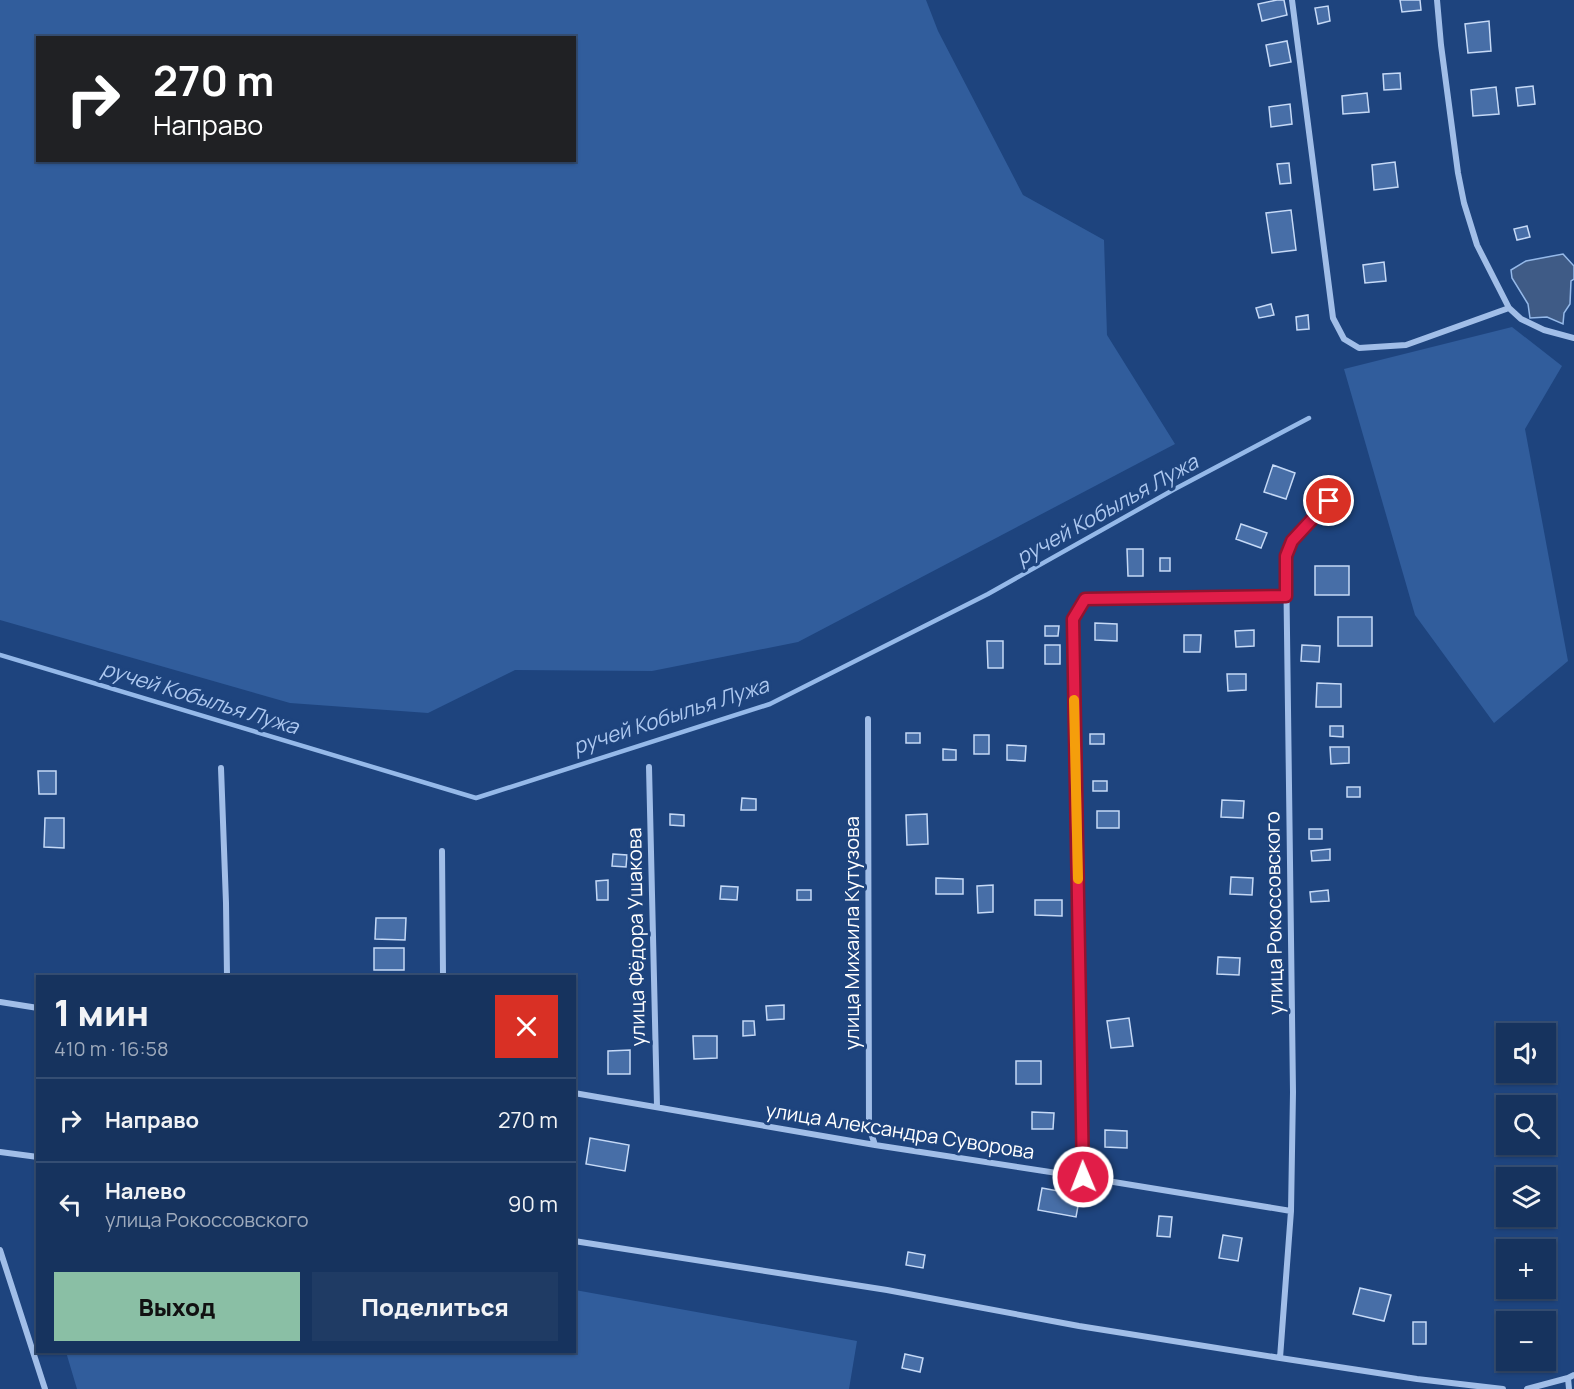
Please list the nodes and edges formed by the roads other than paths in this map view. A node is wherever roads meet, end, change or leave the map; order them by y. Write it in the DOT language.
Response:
graph roads {
  1 [pos="1292,0"];
  2 [pos="1437,0"];
  3 [pos="1509,308"];
  4 [pos="1574,338"];
  5 [pos="1341,488"];
  6 [pos="1286,596"];
  7 [pos="868,719"];
  8 [pos="649,767"];
  9 [pos="221,768"];
  10 [pos="442,851"];
  11 [pos="227,975"];
  12 [pos="443,975"];
  13 [pos="0,1002"];
  14 [pos="36,1008"];
  15 [pos="576,1093"];
  16 [pos="657,1106"];
  17 [pos="875,1145"];
  18 [pos="0,1152"];
  19 [pos="36,1157"];
  20 [pos="1083,1177"];
  21 [pos="1291,1211"];
  22 [pos="576,1241"];
  23 [pos="0,1250"];
  24 [pos="1280,1358"];
  25 [pos="1571,1377"];
  26 [pos="45,1389"];
  27 [pos="1503,1389"];
  28 [pos="1527,1389"];
  29 [pos="1569,1389"];
  1 -- 3 [label="street"];
  2 -- 3 [label="street"];
  3 -- 4 [label="street"];
  5 -- 6 [label="street, улица Рокоссовского"];
  6 -- 20 [label="street"];
  6 -- 21 [label="street, улица Рокоссовского"];
  7 -- 17 [label="street, улица Михаила Кутузова"];
  8 -- 16 [label="street, улица Фёдора Ушакова"];
  9 -- 11 [label="street"];
  10 -- 12 [label="street"];
  13 -- 14 [label="street"];
  15 -- 16 [label="street, улица Александра Суворова"];
  16 -- 17 [label="street, улица Александра Суворова"];
  17 -- 20 [label="street, улица Александра Суворова"];
  18 -- 19 [label="street"];
  20 -- 21 [label="street, улица Александра Суворова"];
  21 -- 24 [label="street, улица Рокоссовского"];
  22 -- 24 [label="street"];
  23 -- 26 [label="street"];
  24 -- 27 [label="street"];
  25 -- 28 [label="street"];
  25 -- 29 [label="street"];
}
